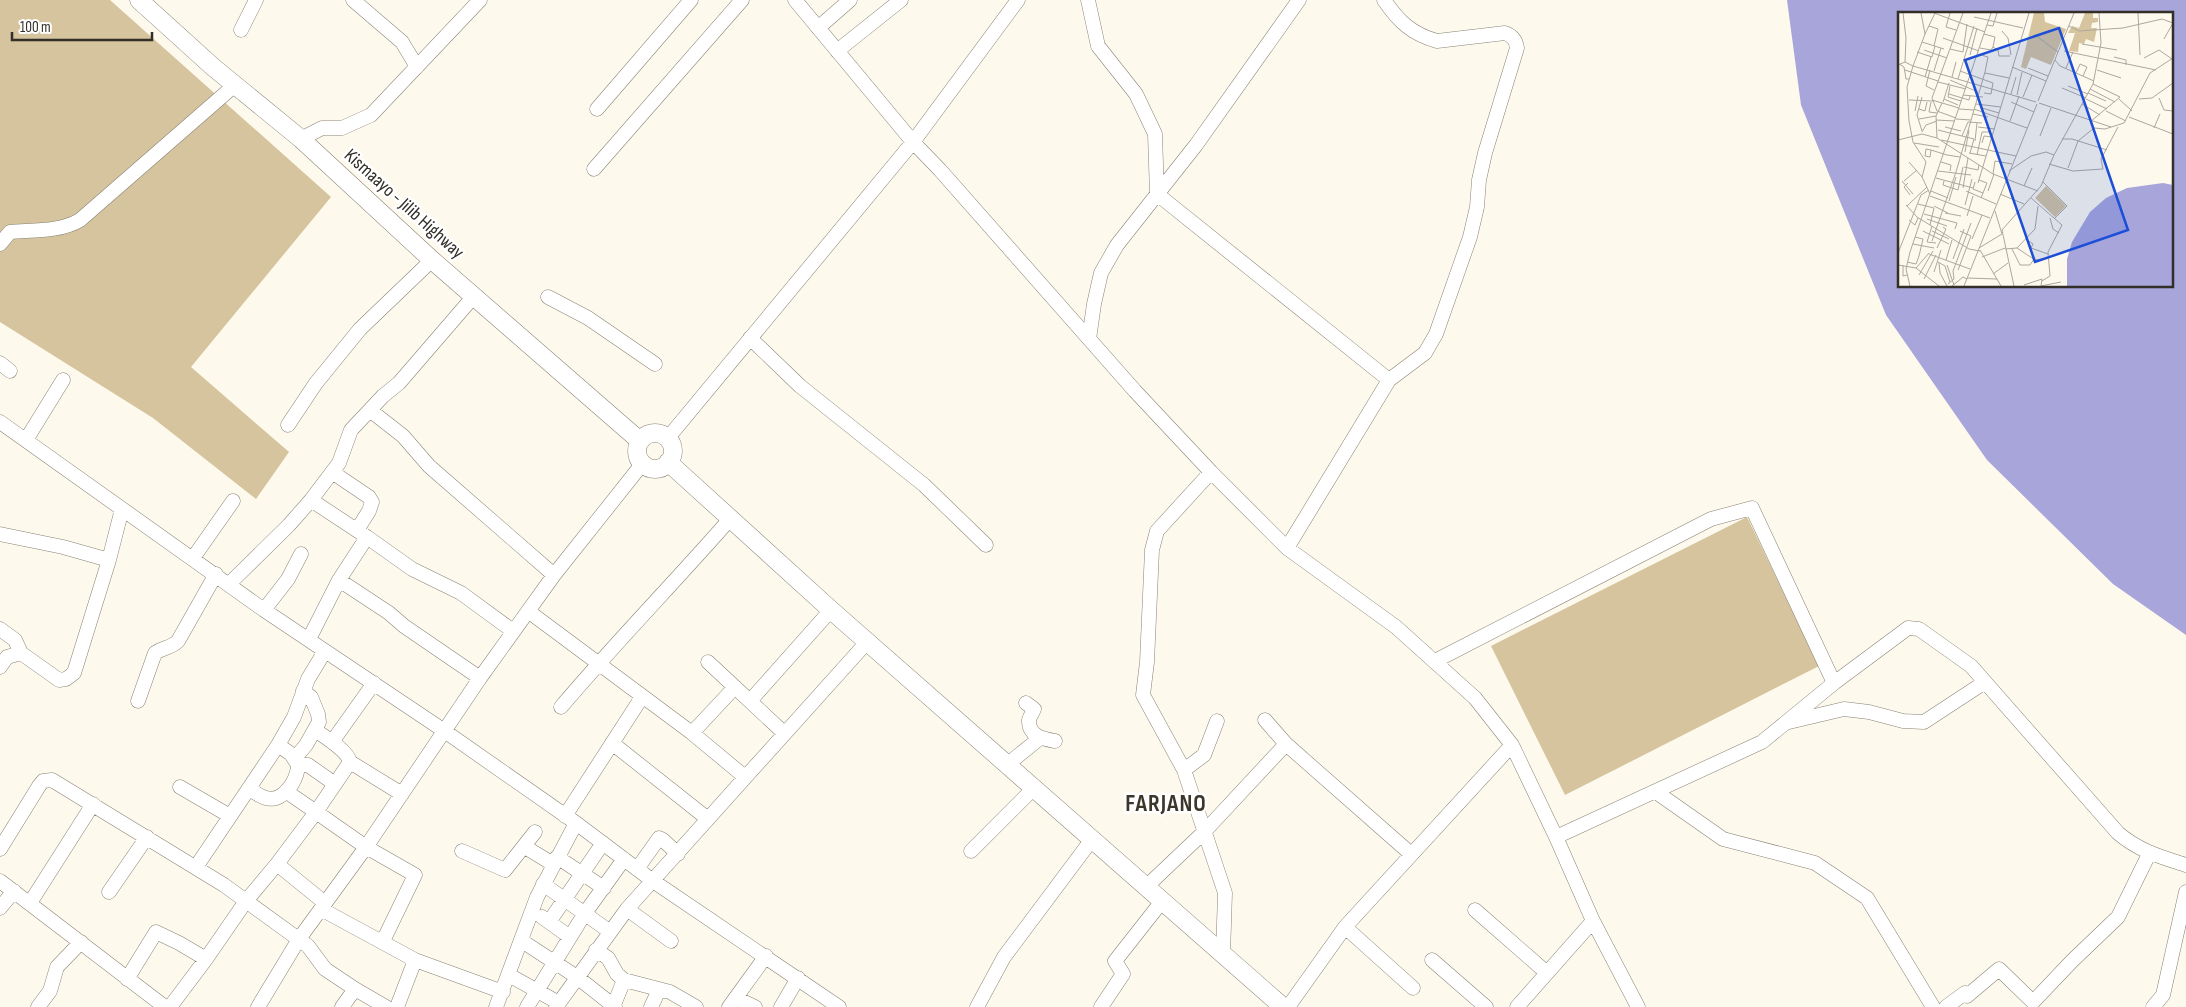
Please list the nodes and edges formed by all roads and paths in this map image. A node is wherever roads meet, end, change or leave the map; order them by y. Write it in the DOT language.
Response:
graph roads {
  1 [pos="139,0"];
  2 [pos="256,0"];
  3 [pos="353,0"];
  4 [pos="480,0"];
  5 [pos="691,0"];
  6 [pos="742,0"];
  7 [pos="795,0"];
  8 [pos="850,0"];
  9 [pos="901,0"];
  10 [pos="1088,0"];
  11 [pos="1298,0"];
  12 [pos="1384,0"];
  13 [pos="1012,3"];
  14 [pos="818,28"];
  15 [pos="241,30"];
  16 [pos="837,51"];
  17 [pos="417,67"];
  18 [pos="234,85"];
  19 [pos="597,109"];
  20 [pos="301,139"];
  21 [pos="913,142"];
  22 [pos="594,169"];
  23 [pos="1157,194"];
  24 [pos="0,244"];
  25 [pos="432,260"];
  26 [pos="474,296"];
  27 [pos="548,297"];
  28 [pos="750,338"];
  29 [pos="1089,339"];
  30 [pos="655,364"];
  31 [pos="63,380"];
  32 [pos="1389,380"];
  33 [pos="371,411"];
  34 [pos="0,422"];
  35 [pos="288,425"];
  36 [pos="667,439"];
  37 [pos="26,440"];
  38 [pos="640,441"];
  39 [pos="668,462"];
  40 [pos="642,464"];
  41 [pos="332,472"];
  42 [pos="1211,472"];
  43 [pos="311,500"];
  44 [pos="233,501"];
  45 [pos="122,509"];
  46 [pos="730,519"];
  47 [pos="362,533"];
  48 [pos="0,534"];
  49 [pos="986,545"];
  50 [pos="1287,548"];
  51 [pos="301,554"];
  52 [pos="193,558"];
  53 [pos="109,560"];
  54 [pos="216,574"];
  55 [pos="554,575"];
  56 [pos="339,580"];
  57 [pos="229,584"];
  58 [pos="264,610"];
  59 [pos="831,610"];
  60 [pos="528,611"];
  61 [pos="0,629"];
  62 [pos="513,631"];
  63 [pos="309,639"];
  64 [pos="868,641"];
  65 [pos="326,651"];
  66 [pos="21,653"];
  67 [pos="708,662"];
  68 [pos="1435,662"];
  69 [pos="598,663"];
  70 [pos="0,667"];
  71 [pos="480,678"];
  72 [pos="1834,682"];
  73 [pos="1985,682"];
  74 [pos="374,683"];
  75 [pos="735,687"];
  76 [pos="303,691"];
  77 [pos="642,696"];
  78 [pos="138,701"];
  79 [pos="750,701"];
  80 [pos="1026,703"];
  81 [pos="561,708"];
  82 [pos="1265,720"];
  83 [pos="1217,721"];
  84 [pos="1786,723"];
  85 [pos="315,730"];
  86 [pos="443,730"];
  87 [pos="692,733"];
  88 [pos="784,733"];
  89 [pos="1040,738"];
  90 [pos="1055,741"];
  91 [pos="332,742"];
  92 [pos="612,743"];
  93 [pos="1286,744"];
  94 [pos="278,745"];
  95 [pos="1512,745"];
  96 [pos="297,762"];
  97 [pos="350,762"];
  98 [pos="1008,764"];
  99 [pos="1184,770"];
  100 [pos="745,777"];
  101 [pos="335,784"];
  102 [pos="180,787"];
  103 [pos="1035,787"];
  104 [pos="249,788"];
  105 [pos="286,792"];
  106 [pos="1656,792"];
  107 [pos="402,794"];
  108 [pos="92,804"];
  109 [pos="316,812"];
  110 [pos="230,816"];
  111 [pos="570,819"];
  112 [pos="708,820"];
  113 [pos="535,832"];
  114 [pos="1204,832"];
  115 [pos="147,837"];
  116 [pos="1556,837"];
  117 [pos="1093,838"];
  118 [pos="603,843"];
  119 [pos="366,847"];
  120 [pos="525,848"];
  121 [pos="0,849"];
  122 [pos="462,851"];
  123 [pos="971,851"];
  124 [pos="678,854"];
  125 [pos="1411,854"];
  126 [pos="2149,854"];
  127 [pos="624,859"];
  128 [pos="555,860"];
  129 [pos="277,864"];
  130 [pos="2186,865"];
  131 [pos="196,867"];
  132 [pos="636,869"];
  133 [pos="582,873"];
  134 [pos="0,881"];
  135 [pos="653,881"];
  136 [pos="543,884"];
  137 [pos="1147,886"];
  138 [pos="604,888"];
  139 [pos="14,891"];
  140 [pos="109,892"];
  141 [pos="2186,892"];
  142 [pos="564,899"];
  143 [pos="1163,900"];
  144 [pos="246,901"];
  145 [pos="30,903"];
  146 [pos="323,906"];
  147 [pos="0,908"];
  148 [pos="627,909"];
  149 [pos="1474,910"];
  150 [pos="532,911"];
  151 [pos="585,913"];
  152 [pos="1592,921"];
  153 [pos="549,922"];
  154 [pos="1345,927"];
  155 [pos="609,931"];
  156 [pos="570,937"];
  157 [pos="299,939"];
  158 [pos="383,941"];
  159 [pos="522,941"];
  160 [pos="670,941"];
  161 [pos="81,942"];
  162 [pos="596,950"];
  163 [pos="1223,954"];
  164 [pos="766,956"];
  165 [pos="206,959"];
  166 [pos="415,960"];
  167 [pos="1432,960"];
  168 [pos="554,962"];
  169 [pos="1546,973"];
  170 [pos="509,975"];
  171 [pos="577,977"];
  172 [pos="798,978"];
  173 [pos="127,979"];
  174 [pos="624,980"];
  175 [pos="1413,988"];
  176 [pos="355,989"];
  177 [pos="538,990"];
  178 [pos="659,990"];
  179 [pos="503,992"];
  180 [pos="1971,1001"];
  181 [pos="733,1002"];
  182 [pos="2036,1004"];
  183 [pos="558,1005"];
  184 [pos="2155,1006"];
  185 [pos="38,1007"];
  186 [pos="164,1007"];
  187 [pos="170,1007"];
  188 [pos="258,1007"];
  189 [pos="342,1007"];
  190 [pos="386,1007"];
  191 [pos="397,1007"];
  192 [pos="496,1007"];
  193 [pos="527,1007"];
  194 [pos="614,1007"];
  195 [pos="651,1007"];
  196 [pos="696,1007"];
  197 [pos="753,1007"];
  198 [pos="781,1007"];
  199 [pos="839,1007"];
  200 [pos="977,1007"];
  201 [pos="1101,1007"];
  202 [pos="1283,1007"];
  203 [pos="1288,1007"];
  204 [pos="1486,1007"];
  205 [pos="1517,1007"];
  206 [pos="1638,1007"];
  207 [pos="1932,1007"];
  208 [pos="1946,1007"];
  1 -- 18 [label="main road, Kismaayo - Jilib Highway"];
  2 -- 15 [label="street"];
  3 -- 17 [label="street"];
  4 -- 17 [label="street"];
  5 -- 19 [label="street"];
  6 -- 22 [label="street"];
  7 -- 14 [label="street"];
  8 -- 14 [label="street"];
  9 -- 16 [label="street"];
  10 -- 23 [label="street"];
  11 -- 23 [label="street"];
  12 -- 32 [label="street"];
  13 -- 21 [label="street"];
  14 -- 16 [label="street"];
  16 -- 21 [label="street"];
  17 -- 20 [label="street"];
  18 -- 20 [label="main road, Kismaayo - Jilib Highway"];
  18 -- 24 [label="street"];
  20 -- 25 [label="main road, Kismaayo - Jilib Highway"];
  21 -- 28 [label="street"];
  21 -- 29 [label="street"];
  23 -- 29 [label="street"];
  23 -- 32 [label="street"];
  25 -- 26 [label="main road, Kismaayo - Jilib Highway"];
  25 -- 35 [label="street"];
  26 -- 33 [label="street"];
  26 -- 38 [label="main road, Kismaayo - Jilib Highway"];
  27 -- 30 [label="street"];
  28 -- 36 [label="street"];
  28 -- 49 [label="street"];
  29 -- 42 [label="street"];
  31 -- 37 [label="street"];
  32 -- 50 [label="street"];
  33 -- 41 [label="street"];
  33 -- 55 [label="street"];
  34 -- 37 [label="street"];
  36 -- 38 [label="main road"];
  36 -- 39 [label="main road"];
  37 -- 45 [label="street"];
  38 -- 40 [label="main road"];
  39 -- 40 [label="main road"];
  39 -- 46 [label="main road"];
  40 -- 55 [label="street"];
  41 -- 43 [label="street"];
  41 -- 47 [label="street"];
  42 -- 50 [label="street"];
  42 -- 99 [label="street"];
  43 -- 47 [label="street"];
  43 -- 57 [label="street"];
  44 -- 52 [label="street"];
  45 -- 52 [label="street"];
  45 -- 53 [label="street"];
  46 -- 59 [label="main road"];
  46 -- 69 [label="street"];
  47 -- 56 [label="street"];
  47 -- 62 [label="street"];
  48 -- 53 [label="street"];
  50 -- 68 [label="street"];
  51 -- 58 [label="street"];
  52 -- 54 [label="street"];
  53 -- 66 [label="street"];
  54 -- 57 [label="street"];
  54 -- 78 [label="street"];
  55 -- 60 [label="street"];
  56 -- 63 [label="street"];
  56 -- 71 [label="street"];
  57 -- 58 [label="street"];
  58 -- 63 [label="street"];
  59 -- 64 [label="main road"];
  59 -- 79 [label="street"];
  60 -- 62 [label="street"];
  60 -- 69 [label="street"];
  61 -- 66 [label="street"];
  62 -- 71 [label="street"];
  63 -- 65 [label="street"];
  64 -- 88 [label="street"];
  64 -- 98 [label="main road"];
  65 -- 74 [label="street"];
  65 -- 76 [label="street"];
  66 -- 70 [label="street"];
  67 -- 75 [label="street"];
  68 -- 72 [label="street"];
  68 -- 95 [label="street"];
  69 -- 77 [label="street"];
  69 -- 81 [label="street"];
  71 -- 86 [label="street"];
  72 -- 73 [label="street"];
  72 -- 84 [label="street"];
  73 -- 84 [label="street"];
  73 -- 126 [label="street"];
  74 -- 86 [label="street"];
  74 -- 91 [label="street"];
  75 -- 79 [label="street"];
  75 -- 87 [label="street"];
  76 -- 85 [label="street"];
  76 -- 94 [label="street"];
  77 -- 87 [label="street"];
  77 -- 92 [label="street"];
  79 -- 88 [label="street"];
  80 -- 89 [label="street"];
  82 -- 93 [label="street"];
  83 -- 99 [label="street"];
  84 -- 106 [label="street"];
  85 -- 91 [label="street"];
  85 -- 96 [label="street"];
  86 -- 107 [label="street"];
  86 -- 111 [label="street"];
  87 -- 100 [label="street"];
  88 -- 100 [label="street"];
  89 -- 90 [label="street"];
  89 -- 98 [label="street"];
  91 -- 97 [label="street"];
  92 -- 111 [label="street"];
  92 -- 112 [label="street"];
  93 -- 114 [label="street"];
  93 -- 125 [label="street"];
  94 -- 96 [label="street"];
  94 -- 104 [label="street"];
  95 -- 116 [label="street"];
  95 -- 125 [label="street"];
  96 -- 101 [label="street"];
  96 -- 105 [label="street"];
  97 -- 101 [label="street"];
  97 -- 107 [label="street"];
  98 -- 103 [label="main road"];
  99 -- 114 [label="street"];
  100 -- 112 [label="street"];
  101 -- 109 [label="street"];
  102 -- 110 [label="street"];
  103 -- 117 [label="main road"];
  103 -- 123 [label="street"];
  104 -- 105 [label="street"];
  104 -- 110 [label="street"];
  105 -- 109 [label="street"];
  106 -- 116 [label="street"];
  106 -- 207 [label="street"];
  107 -- 119 [label="street"];
  108 -- 115 [label="street"];
  108 -- 121 [label="street"];
  108 -- 145 [label="street"];
  109 -- 119 [label="street"];
  109 -- 129 [label="street"];
  110 -- 131 [label="street"];
  111 -- 118 [label="street"];
  111 -- 128 [label="street"];
  112 -- 124 [label="street"];
  113 -- 120 [label="street"];
  114 -- 137 [label="street"];
  114 -- 163 [label="street"];
  115 -- 131 [label="street"];
  115 -- 140 [label="street"];
  116 -- 152 [label="street"];
  117 -- 137 [label="main road"];
  117 -- 200 [label="street"];
  118 -- 127 [label="street"];
  118 -- 133 [label="street"];
  119 -- 146 [label="street"];
  119 -- 158 [label="street"];
  120 -- 122 [label="street"];
  120 -- 128 [label="street"];
  124 -- 132 [label="street"];
  124 -- 135 [label="street"];
  125 -- 154 [label="street"];
  126 -- 130 [label="street"];
  126 -- 182 [label="street"];
  127 -- 132 [label="street"];
  127 -- 138 [label="street"];
  128 -- 133 [label="street"];
  128 -- 136 [label="street"];
  129 -- 144 [label="street"];
  129 -- 146 [label="street"];
  131 -- 144 [label="street"];
  132 -- 135 [label="street"];
  133 -- 138 [label="street"];
  133 -- 142 [label="street"];
  134 -- 139 [label="street"];
  135 -- 148 [label="street"];
  135 -- 164 [label="street"];
  136 -- 142 [label="street"];
  136 -- 150 [label="street"];
  137 -- 143 [label="main road"];
  138 -- 151 [label="street"];
  139 -- 145 [label="street"];
  139 -- 147 [label="street"];
  141 -- 184 [label="street"];
  142 -- 151 [label="street"];
  142 -- 153 [label="street"];
  143 -- 163 [label="main road"];
  143 -- 201 [label="street"];
  144 -- 157 [label="street"];
  144 -- 165 [label="street"];
  145 -- 161 [label="street"];
  146 -- 157 [label="street"];
  146 -- 158 [label="street"];
  148 -- 155 [label="street"];
  148 -- 160 [label="street"];
  149 -- 169 [label="street"];
  150 -- 153 [label="street"];
  150 -- 159 [label="street"];
  151 -- 155 [label="street"];
  151 -- 156 [label="street"];
  152 -- 169 [label="street"];
  152 -- 206 [label="street"];
  153 -- 156 [label="street"];
  154 -- 175 [label="street"];
  154 -- 203 [label="street"];
  155 -- 162 [label="street"];
  156 -- 168 [label="street"];
  157 -- 176 [label="street"];
  157 -- 188 [label="street"];
  158 -- 166 [label="street"];
  159 -- 168 [label="street"];
  159 -- 170 [label="street"];
  161 -- 173 [label="street"];
  161 -- 185 [label="street"];
  162 -- 171 [label="street"];
  162 -- 174 [label="street"];
  163 -- 202 [label="main road"];
  164 -- 172 [label="street"];
  164 -- 181 [label="street"];
  165 -- 173 [label="street"];
  165 -- 187 [label="street"];
  166 -- 179 [label="street"];
  166 -- 191 [label="street"];
  167 -- 204 [label="street"];
  168 -- 171 [label="street"];
  168 -- 177 [label="street"];
  169 -- 205 [label="street"];
  170 -- 177 [label="street"];
  170 -- 179 [label="street"];
  171 -- 183 [label="street"];
  171 -- 194 [label="street"];
  172 -- 198 [label="street"];
  172 -- 199 [label="street"];
  173 -- 186 [label="street"];
  174 -- 178 [label="street"];
  174 -- 194 [label="street"];
  176 -- 189 [label="street"];
  176 -- 190 [label="street"];
  177 -- 183 [label="street"];
  177 -- 193 [label="street"];
  178 -- 195 [label="street"];
  178 -- 196 [label="street"];
  179 -- 192 [label="street"];
  180 -- 182 [label="street"];
  180 -- 208 [label="street"];
  181 -- 197 [label="street"];
}
